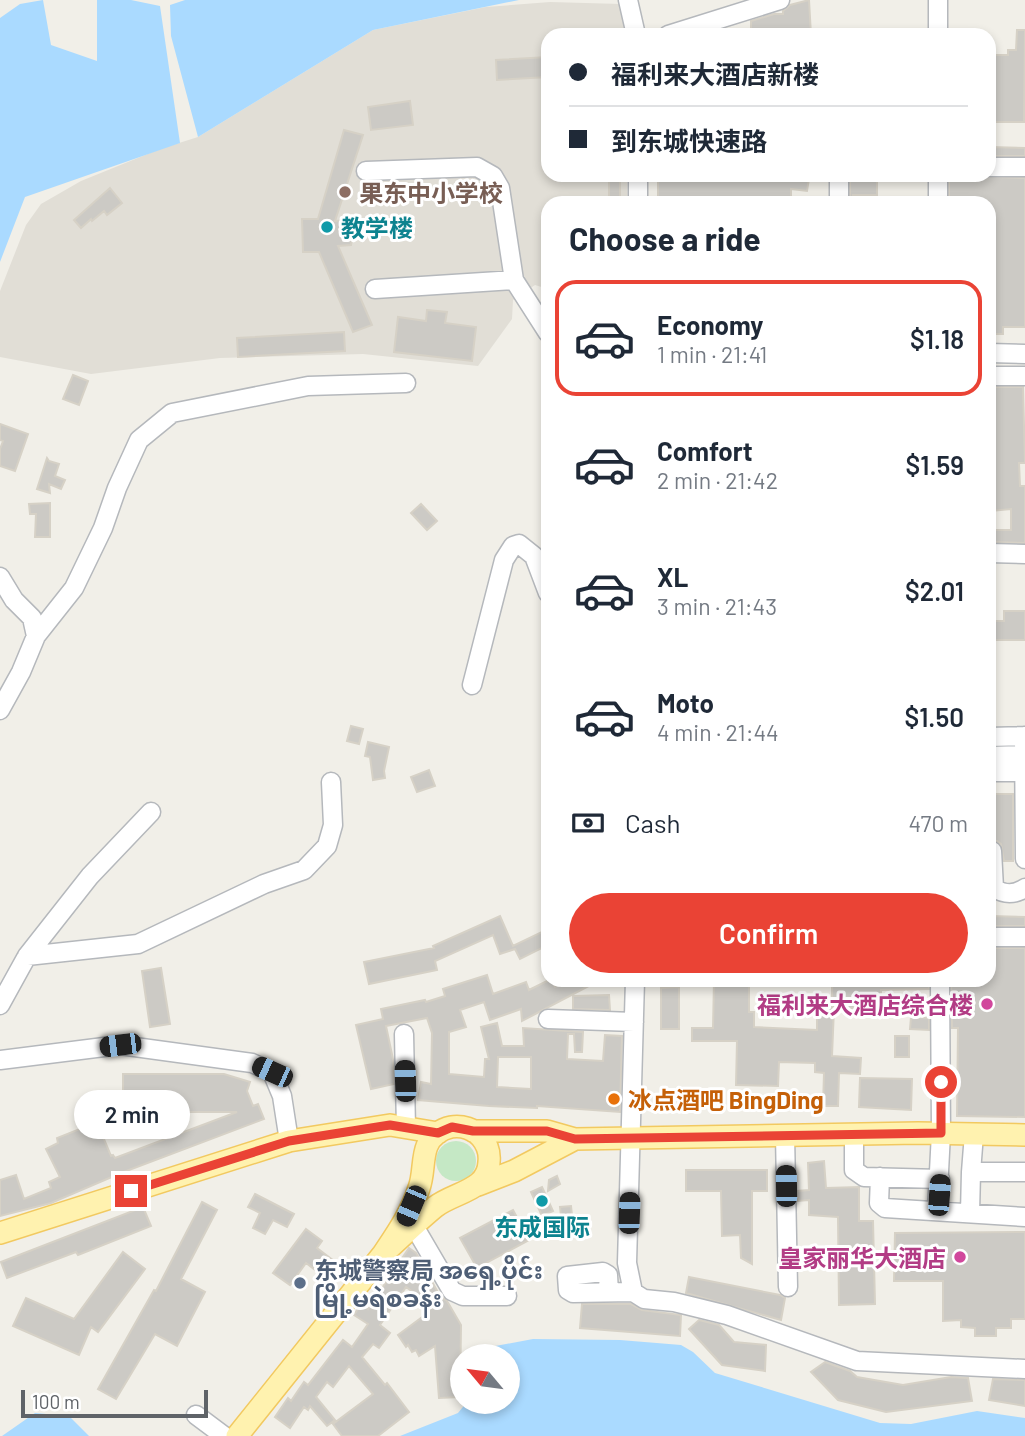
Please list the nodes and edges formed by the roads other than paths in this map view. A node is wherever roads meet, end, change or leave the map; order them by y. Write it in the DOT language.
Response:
graph roads {
  1 [pos="780,0"];
  2 [pos="939,0"];
  3 [pos="630,5"];
  4 [pos="635,28"];
  5 [pos="690,28"];
  6 [pos="938,28"];
  7 [pos="996,167"];
  8 [pos="1025,167"];
  9 [pos="366,171"];
  10 [pos="514,280"];
  11 [pos="375,289"];
  12 [pos="541,322"];
  13 [pos="996,353"];
  14 [pos="1025,354"];
  15 [pos="996,376"];
  16 [pos="1025,376"];
  17 [pos="406,383"];
  18 [pos="996,553"];
  19 [pos="1025,554"];
  20 [pos="541,574"];
  21 [pos="0,577"];
  22 [pos="36,636"];
  23 [pos="472,685"];
  24 [pos="0,710"];
  25 [pos="1024,736"];
  26 [pos="996,737"];
  27 [pos="996,757"];
  28 [pos="1024,761"];
  29 [pos="996,770"];
  30 [pos="331,782"];
  31 [pos="1025,811"];
  32 [pos="151,812"];
  33 [pos="1025,859"];
  34 [pos="1025,888"];
  35 [pos="996,889"];
  36 [pos="996,937"];
  37 [pos="1025,937"];
  38 [pos="27,956"];
  39 [pos="635,987"];
  40 [pos="940,987"];
  41 [pos="0,1005"];
  42 [pos="548,1019"];
  43 [pos="634,1022"];
  44 [pos="404,1034"];
  45 [pos="0,1060"];
  46 [pos="406,1128"];
  47 [pos="473,1131"];
  48 [pos="438,1133"];
  49 [pos="941,1133"];
  50 [pos="854,1134"];
  51 [pos="974,1134"];
  52 [pos="785,1135"];
  53 [pos="1025,1135"];
  54 [pos="632,1138"];
  55 [pos="575,1139"];
  56 [pos="289,1141"];
  57 [pos="425,1167"];
  58 [pos="971,1172"];
  59 [pos="1025,1172"];
  60 [pos="880,1177"];
  61 [pos="940,1179"];
  62 [pos="470,1189"];
  63 [pos="937,1210"];
  64 [pos="970,1213"];
  65 [pos="1025,1217"];
  66 [pos="414,1226"];
  67 [pos="0,1233"];
  68 [pos="383,1254"];
  69 [pos="788,1287"];
  70 [pos="609,1292"];
  71 [pos="633,1292"];
  72 [pos="507,1296"];
  73 [pos="1025,1369"];
  74 [pos="196,1415"];
  75 [pos="224,1436"];
  76 [pos="237,1436"];
  1 -- 5 [label="street"];
  2 -- 6 [label="street"];
  3 -- 4 [label="street"];
  7 -- 8 [label="street"];
  9 -- 10 [label="street"];
  10 -- 11 [label="street"];
  10 -- 12 [label="street"];
  13 -- 14 [label="street"];
  15 -- 16 [label="street"];
  17 -- 22 [label="street"];
  18 -- 19 [label="street"];
  20 -- 23 [label="street"];
  21 -- 22 [label="street"];
  22 -- 24 [label="street"];
  25 -- 26 [label="street"];
  25 -- 28 [label="street"];
  27 -- 28 [label="street"];
  28 -- 29 [label="street"];
  28 -- 31 [label="street"];
  30 -- 38 [label="street"];
  31 -- 33 [label="street"];
  32 -- 38 [label="street"];
  34 -- 35 [label="street"];
  36 -- 37 [label="street"];
  38 -- 41 [label="street"];
  39 -- 43 [label="street"];
  40 -- 49 [label="street"];
  42 -- 43 [label="street"];
  43 -- 54 [label="street"];
  44 -- 46 [label="street"];
  45 -- 56 [label="street"];
  46 -- 48 [label="main road"];
  46 -- 56 [label="main road"];
  47 -- 48 [label="main road"];
  47 -- 55 [label="main road"];
  47 -- 62 [label="main road"];
  48 -- 57 [label="main road"];
  49 -- 50 [label="main road"];
  49 -- 51 [label="main road"];
  49 -- 61 [label="street"];
  50 -- 52 [label="main road"];
  50 -- 60 [label="street"];
  51 -- 53 [label="main road"];
  51 -- 58 [label="street"];
  52 -- 54 [label="main road"];
  52 -- 69 [label="street"];
  54 -- 55 [label="main road"];
  54 -- 71 [label="street"];
  55 -- 62 [label="main road"];
  56 -- 67 [label="main road"];
  57 -- 62 [label="main road"];
  57 -- 68 [label="main road"];
  58 -- 59 [label="street"];
  58 -- 64 [label="street"];
  60 -- 61 [label="street"];
  60 -- 63 [label="street"];
  61 -- 63 [label="street"];
  62 -- 66 [label="main road"];
  63 -- 64 [label="street"];
  64 -- 65 [label="street"];
  66 -- 68 [label="main road"];
  66 -- 72 [label="street"];
  68 -- 76 [label="main road"];
  70 -- 71 [label="street"];
  71 -- 73 [label="street"];
  74 -- 75 [label="street"];
}
